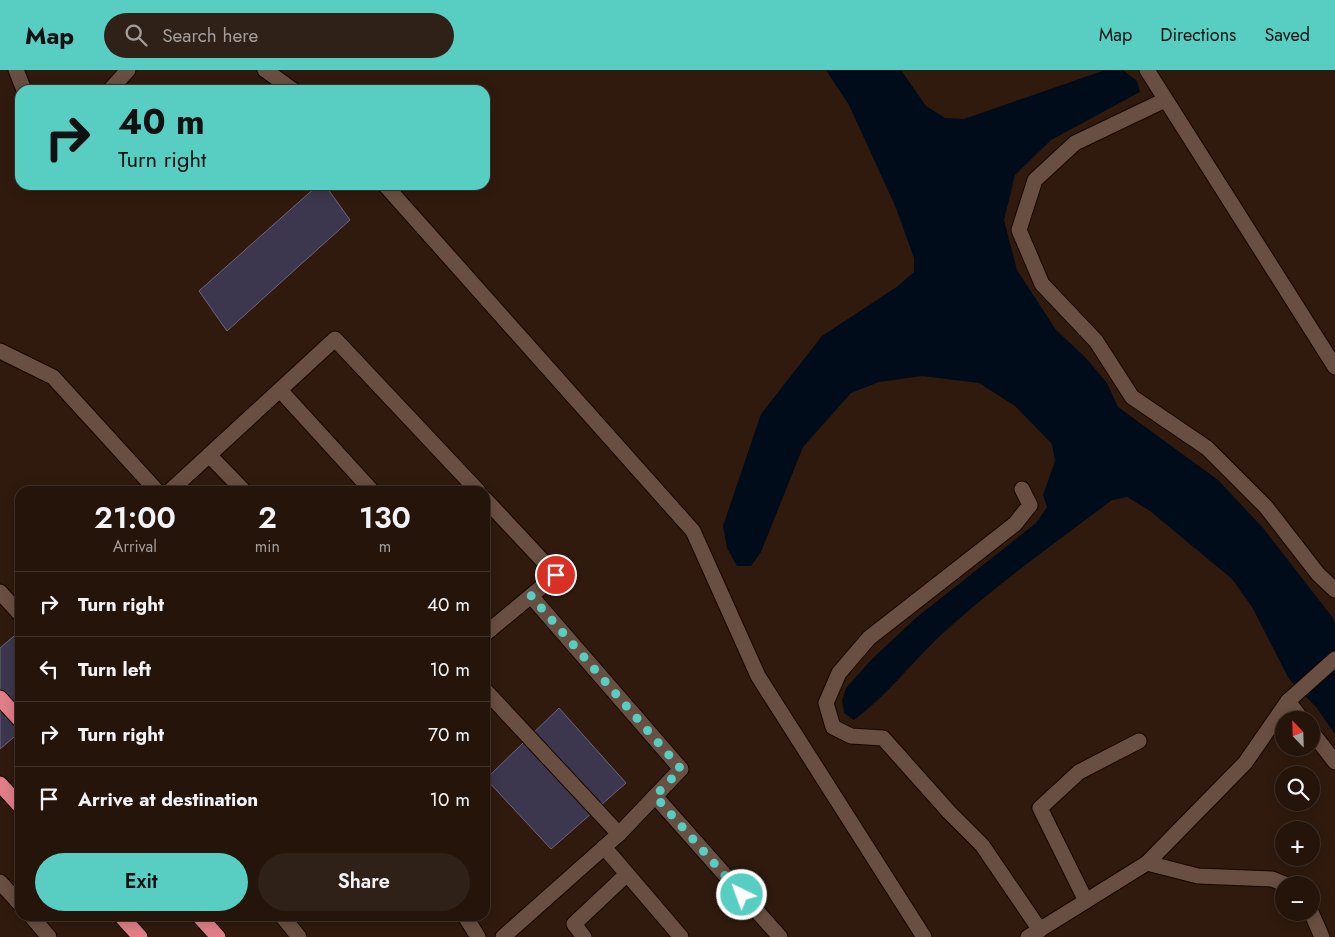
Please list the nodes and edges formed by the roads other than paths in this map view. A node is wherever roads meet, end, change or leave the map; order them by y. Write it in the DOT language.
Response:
graph roads {
  1 [pos="16,70"];
  2 [pos="128,70"];
  3 [pos="265,70"];
  4 [pos="1147,70"];
  5 [pos="22,85"];
  6 [pos="114,85"];
  7 [pos="286,85"];
  8 [pos="1165,100"];
  9 [pos="389,190"];
  10 [pos="0,351"];
  11 [pos="1335,367"];
  12 [pos="280,390"];
  13 [pos="209,455"];
  14 [pos="152,486"];
  15 [pos="175,486"];
  16 [pos="239,486"];
  17 [pos="367,486"];
  18 [pos="473,486"];
  19 [pos="1022,490"];
  20 [pos="490,504"];
  21 [pos="1335,590"];
  22 [pos="0,592"];
  23 [pos="531,596"];
  24 [pos="15,608"];
  25 [pos="490,625"];
  26 [pos="1335,659"];
  27 [pos="490,695"];
  28 [pos="0,698"];
  29 [pos="1288,701"];
  30 [pos="1295,711"];
  31 [pos="15,714"];
  32 [pos="1139,740"];
  33 [pos="1320,743"];
  34 [pos="1335,762"];
  35 [pos="0,784"];
  36 [pos="655,796"];
  37 [pos="15,800"];
  38 [pos="619,834"];
  39 [pos="604,847"];
  40 [pos="1147,863"];
  41 [pos="627,874"];
  42 [pos="1275,880"];
  43 [pos="0,882"];
  44 [pos="15,898"];
  45 [pos="1086,901"];
  46 [pos="35,921"];
  47 [pos="126,921"];
  48 [pos="204,921"];
  49 [pos="286,921"];
  50 [pos="468,921"];
  51 [pos="1315,921"];
  52 [pos="1034,933"];
  53 [pos="49,937"];
  54 [pos="140,937"];
  55 [pos="218,937"];
  56 [pos="299,937"];
  57 [pos="478,937"];
  58 [pos="503,937"];
  59 [pos="584,937"];
  60 [pos="681,937"];
  61 [pos="780,937"];
  62 [pos="924,937"];
  63 [pos="1322,937"];
  1 -- 5 [label="street"];
  2 -- 6 [label="street"];
  3 -- 7 [label="street"];
  4 -- 8 [label="street"];
  8 -- 11 [label="street"];
  8 -- 21 [label="street"];
  9 -- 62 [label="street"];
  10 -- 14 [label="street"];
  12 -- 13 [label="street"];
  12 -- 17 [label="street"];
  12 -- 18 [label="street"];
  13 -- 15 [label="street"];
  13 -- 16 [label="street"];
  19 -- 52 [label="street"];
  20 -- 23 [label="street"];
  22 -- 24 [label="street"];
  23 -- 25 [label="street"];
  23 -- 36 [label="street"];
  26 -- 29 [label="street"];
  27 -- 38 [label="street"];
  28 -- 31 [label="highway"];
  29 -- 30 [label="street"];
  29 -- 40 [label="street"];
  32 -- 45 [label="street"];
  33 -- 34 [label="street"];
  35 -- 37 [label="highway"];
  36 -- 38 [label="street"];
  36 -- 61 [label="street"];
  38 -- 39 [label="street"];
  39 -- 41 [label="street"];
  39 -- 58 [label="street"];
  40 -- 42 [label="street"];
  40 -- 45 [label="street"];
  41 -- 59 [label="street"];
  41 -- 60 [label="street"];
  43 -- 44 [label="street"];
  45 -- 52 [label="street"];
  46 -- 53 [label="street"];
  47 -- 54 [label="highway"];
  48 -- 55 [label="highway"];
  49 -- 56 [label="street"];
  50 -- 57 [label="street"];
  51 -- 63 [label="street"];
}
